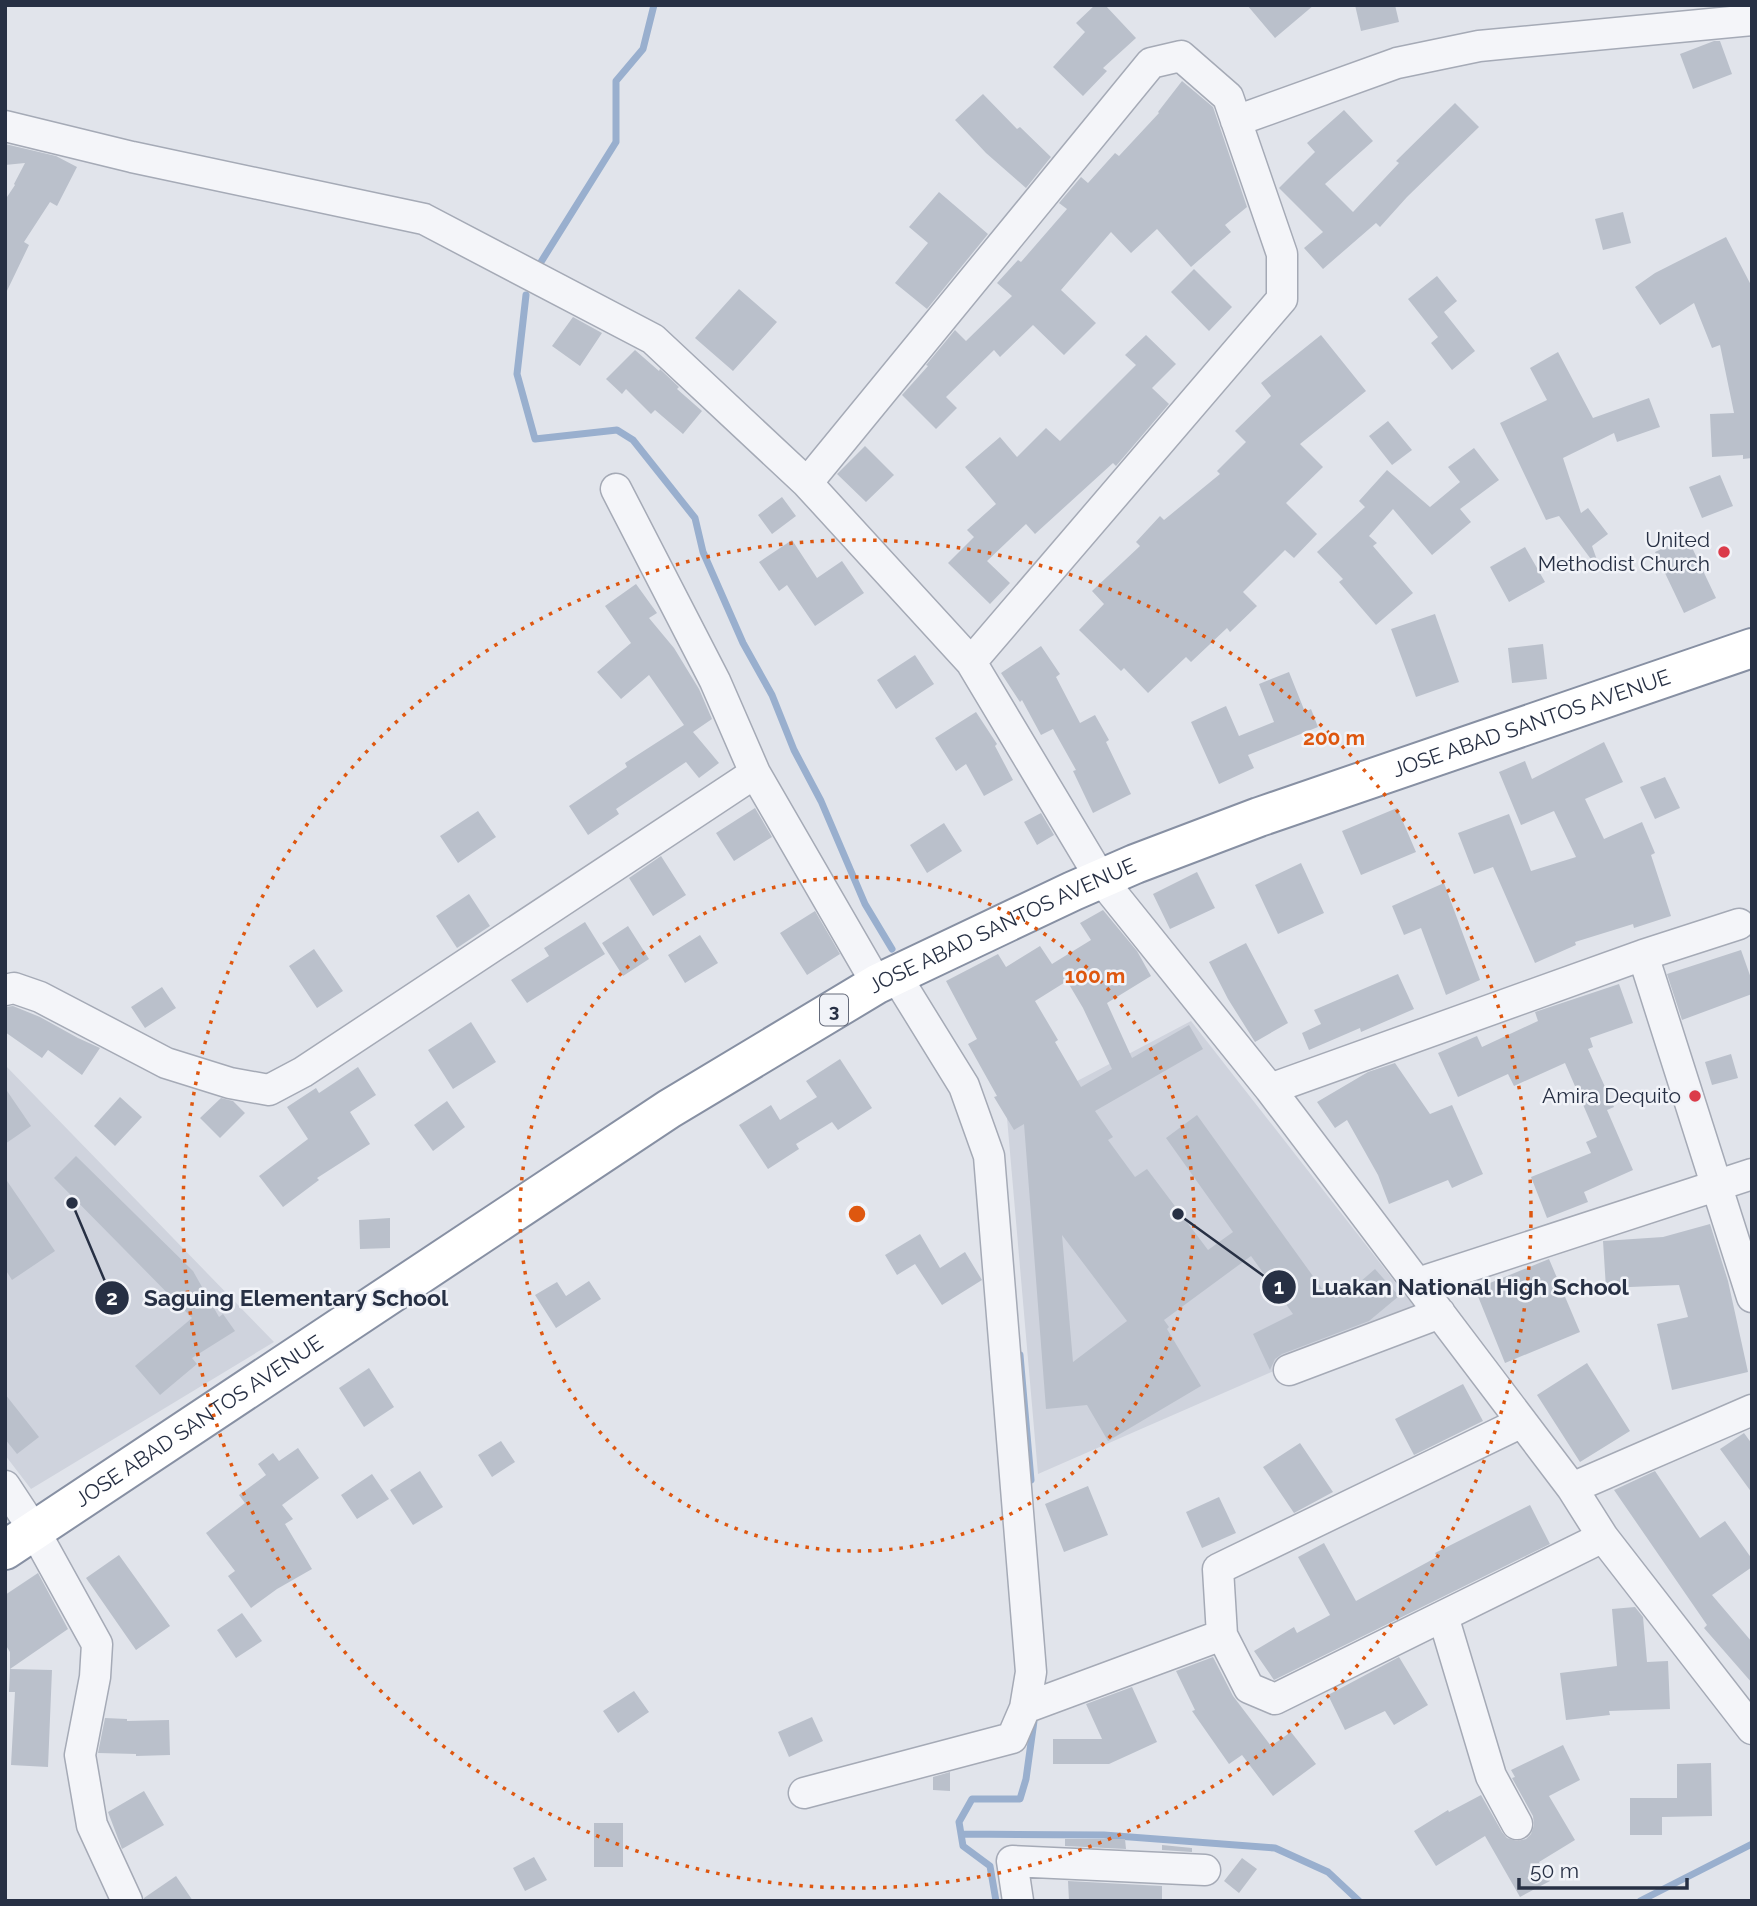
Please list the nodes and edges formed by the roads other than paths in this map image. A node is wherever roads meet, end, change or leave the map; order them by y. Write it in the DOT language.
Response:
graph roads {
  1 [pos="1752,20"];
  2 [pos="1236,121"];
  3 [pos="5,125"];
  4 [pos="807,483"];
  5 [pos="616,489"];
  6 [pos="1752,648"];
  7 [pos="971,662"];
  8 [pos="755,773"];
  9 [pos="1101,879"];
  10 [pos="1739,924"];
  11 [pos="1643,955"];
  12 [pos="887,980"];
  13 [pos="5,990"];
  14 [pos="1270,1089"];
  15 [pos="1752,1174"];
  16 [pos="1717,1186"];
  17 [pos="1418,1283"];
  18 [pos="1752,1297"];
  19 [pos="1440,1313"];
  20 [pos="1289,1370"];
  21 [pos="1752,1410"];
  22 [pos="1522,1422"];
  23 [pos="5,1486"];
  24 [pos="1572,1488"];
  25 [pos="1603,1537"];
  26 [pos="20,1540"];
  27 [pos="1443,1616"];
  28 [pos="1223,1635"];
  29 [pos="1025,1709"];
  30 [pos="1752,1729"];
  31 [pos="804,1793"];
  32 [pos="1517,1824"];
  33 [pos="1205,1870"];
  34 [pos="127,1901"];
  35 [pos="1018,1901"];
  1 -- 2 [label="street"];
  2 -- 4 [label="street"];
  2 -- 7 [label="street"];
  3 -- 4 [label="street"];
  4 -- 7 [label="street"];
  5 -- 8 [label="street"];
  6 -- 9 [label="highway, JOSE ABAD SANTOS AVENUE / 3"];
  7 -- 9 [label="street"];
  8 -- 12 [label="street"];
  8 -- 13 [label="street"];
  9 -- 12 [label="highway, JOSE ABAD SANTOS AVENUE / 3"];
  9 -- 14 [label="street"];
  10 -- 11 [label="street"];
  11 -- 14 [label="street"];
  11 -- 16 [label="street"];
  12 -- 26 [label="highway, JOSE ABAD SANTOS AVENUE / 3"];
  12 -- 29 [label="street"];
  14 -- 17 [label="street"];
  15 -- 16 [label="street"];
  16 -- 17 [label="street"];
  16 -- 18 [label="street"];
  17 -- 19 [label="street"];
  19 -- 20 [label="street"];
  19 -- 22 [label="street"];
  21 -- 24 [label="street"];
  22 -- 24 [label="street"];
  22 -- 28 [label="street"];
  23 -- 26 [label="street"];
  24 -- 25 [label="street"];
  25 -- 27 [label="street"];
  25 -- 30 [label="street"];
  26 -- 34 [label="street"];
  27 -- 28 [label="street"];
  27 -- 32 [label="street"];
  28 -- 29 [label="street"];
  29 -- 31 [label="street"];
  33 -- 35 [label="street"];
}
